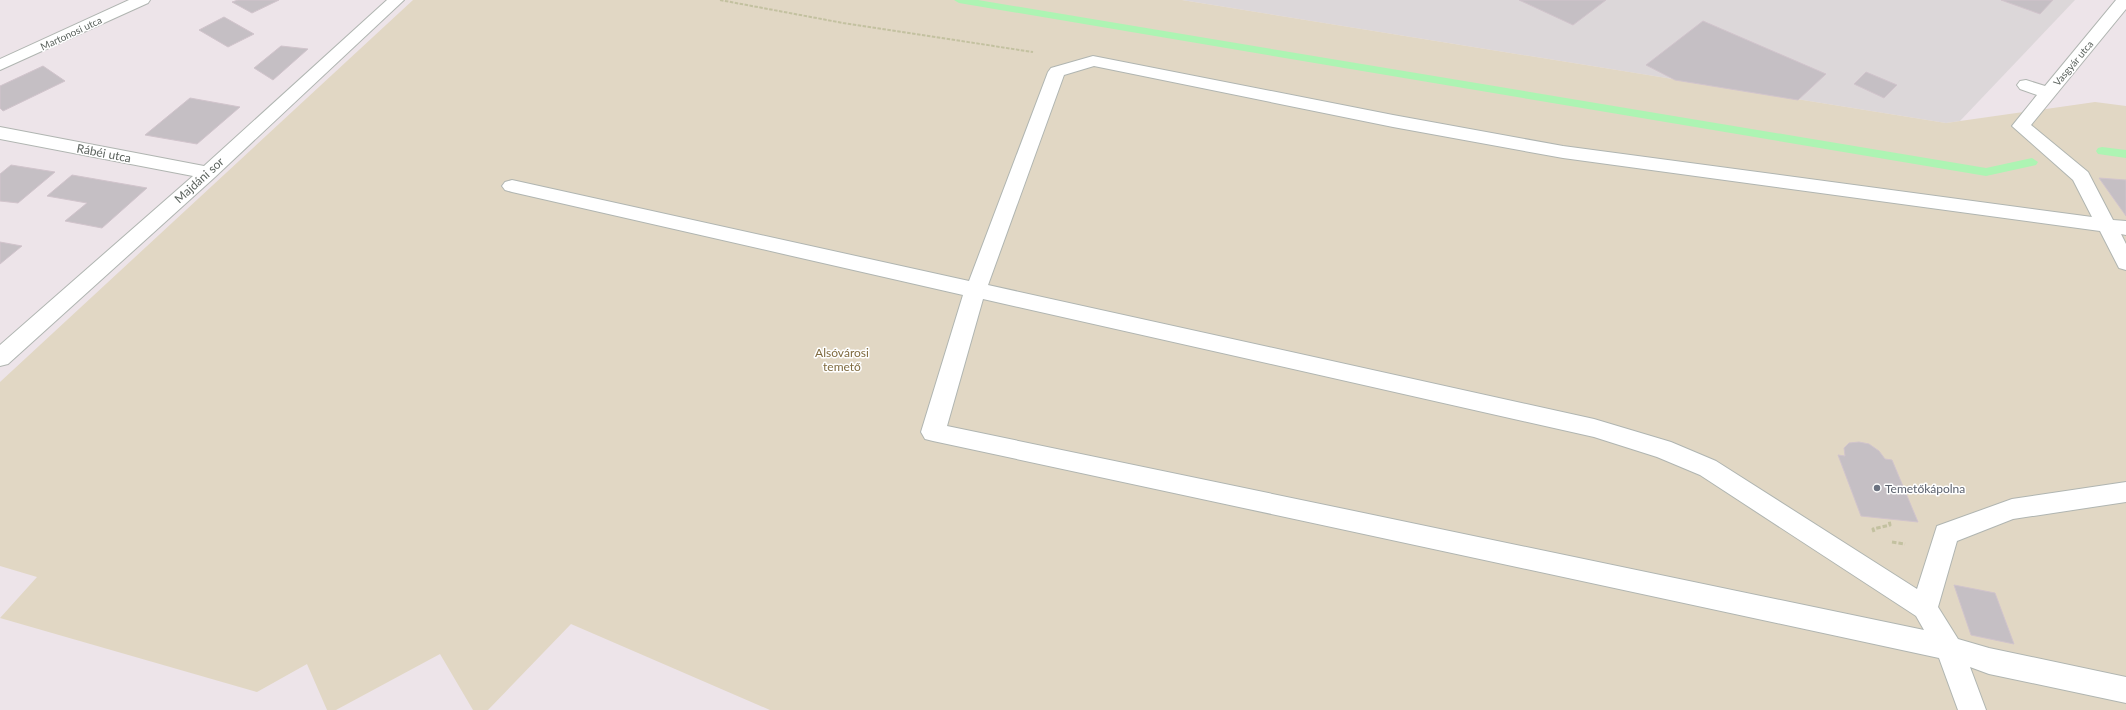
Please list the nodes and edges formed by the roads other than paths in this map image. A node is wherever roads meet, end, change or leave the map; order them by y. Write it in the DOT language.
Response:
graph roads {
  1 [pos="142,0"];
  2 [pos="396,0"];
  3 [pos="2126,0"];
  4 [pos="0,65"];
  5 [pos="2026,85"];
  6 [pos="2047,93"];
  7 [pos="0,133"];
  8 [pos="208,172"];
  9 [pos="512,186"];
  10 [pos="2106,226"];
  11 [pos="2126,228"];
  12 [pos="2126,263"];
  13 [pos="976,290"];
  14 [pos="0,358"];
  15 [pos="2126,492"];
  16 [pos="1925,608"];
  17 [pos="1949,648"];
  18 [pos="2126,690"];
  19 [pos="1972,710"];
  1 -- 4 [label="street, Martonosi utca"];
  2 -- 8 [label="street, Majdáni sor"];
  3 -- 6 [label="street, Vasgyár utca"];
  5 -- 6 [label="street"];
  6 -- 10 [label="street, Vasgyár utca"];
  7 -- 8 [label="street, Rábéi utca"];
  8 -- 14 [label="street, Majdáni sor"];
  9 -- 13 [label="street"];
  10 -- 11 [label="street"];
  10 -- 12 [label="street"];
  10 -- 13 [label="street"];
  13 -- 16 [label="street"];
  13 -- 17 [label="street"];
  15 -- 16 [label="street"];
  16 -- 17 [label="street"];
  17 -- 18 [label="street"];
  17 -- 19 [label="street"];
}
